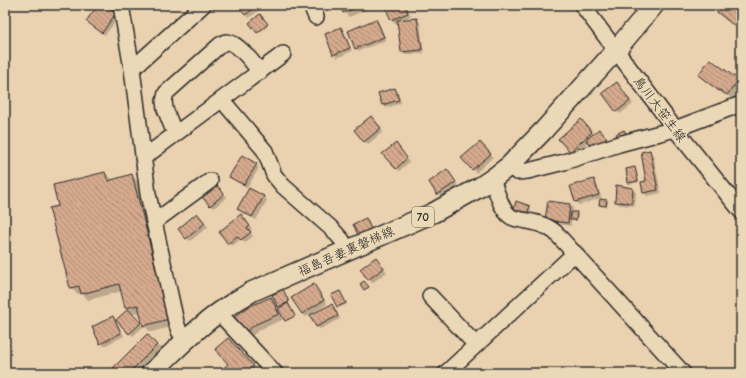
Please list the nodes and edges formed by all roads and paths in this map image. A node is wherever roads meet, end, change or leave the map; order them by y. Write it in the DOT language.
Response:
graph roads {
  1 [pos="121,5"];
  2 [pos="203,5"];
  3 [pos="582,5"];
  4 [pos="654,5"];
  5 [pos="616,50"];
  6 [pos="284,54"];
  7 [pos="132,69"];
  8 [pos="260,72"];
  9 [pos="222,100"];
  10 [pos="741,104"];
  11 [pos="675,129"];
  12 [pos="175,134"];
  13 [pos="143,158"];
  14 [pos="509,166"];
  15 [pos="492,179"];
  16 [pos="210,181"];
  17 [pos="741,211"];
  18 [pos="154,222"];
  19 [pos="347,251"];
  20 [pos="575,253"];
  21 [pos="430,296"];
  22 [pos="219,313"];
  23 [pos="182,344"];
  24 [pos="476,345"];
  25 [pos="151,373"];
  26 [pos="275,373"];
  27 [pos="446,373"];
  28 [pos="684,373"];
  1 -- 7 [label="street"];
  2 -- 7 [label="street"];
  3 -- 5 [label="street, 鳥川大笹生線"];
  4 -- 5 [label="main road, 福島吾妻裏磐梯線 / 70"];
  5 -- 11 [label="street, 鳥川大笹生線"];
  5 -- 14 [label="main road, 福島吾妻裏磐梯線 / 70"];
  6 -- 8 [label="street"];
  7 -- 13 [label="street"];
  8 -- 9 [label="street"];
  8 -- 12 [label="street"];
  9 -- 12 [label="street"];
  9 -- 19 [label="street"];
  10 -- 11 [label="street"];
  11 -- 14 [label="street"];
  11 -- 17 [label="street, 鳥川大笹生線"];
  12 -- 13 [label="street"];
  13 -- 18 [label="street"];
  14 -- 15 [label="main road, 福島吾妻裏磐梯線 / 70"];
  15 -- 19 [label="main road, 福島吾妻裏磐梯線 / 70"];
  15 -- 20 [label="street"];
  16 -- 18 [label="street"];
  18 -- 23 [label="street"];
  19 -- 22 [label="main road, 福島吾妻裏磐梯線 / 70"];
  20 -- 24 [label="street"];
  20 -- 28 [label="street"];
  21 -- 24 [label="street"];
  22 -- 23 [label="main road, 福島吾妻裏磐梯線 / 70"];
  22 -- 26 [label="street"];
  23 -- 25 [label="main road, 福島吾妻裏磐梯線 / 70"];
  24 -- 27 [label="street"];
}
